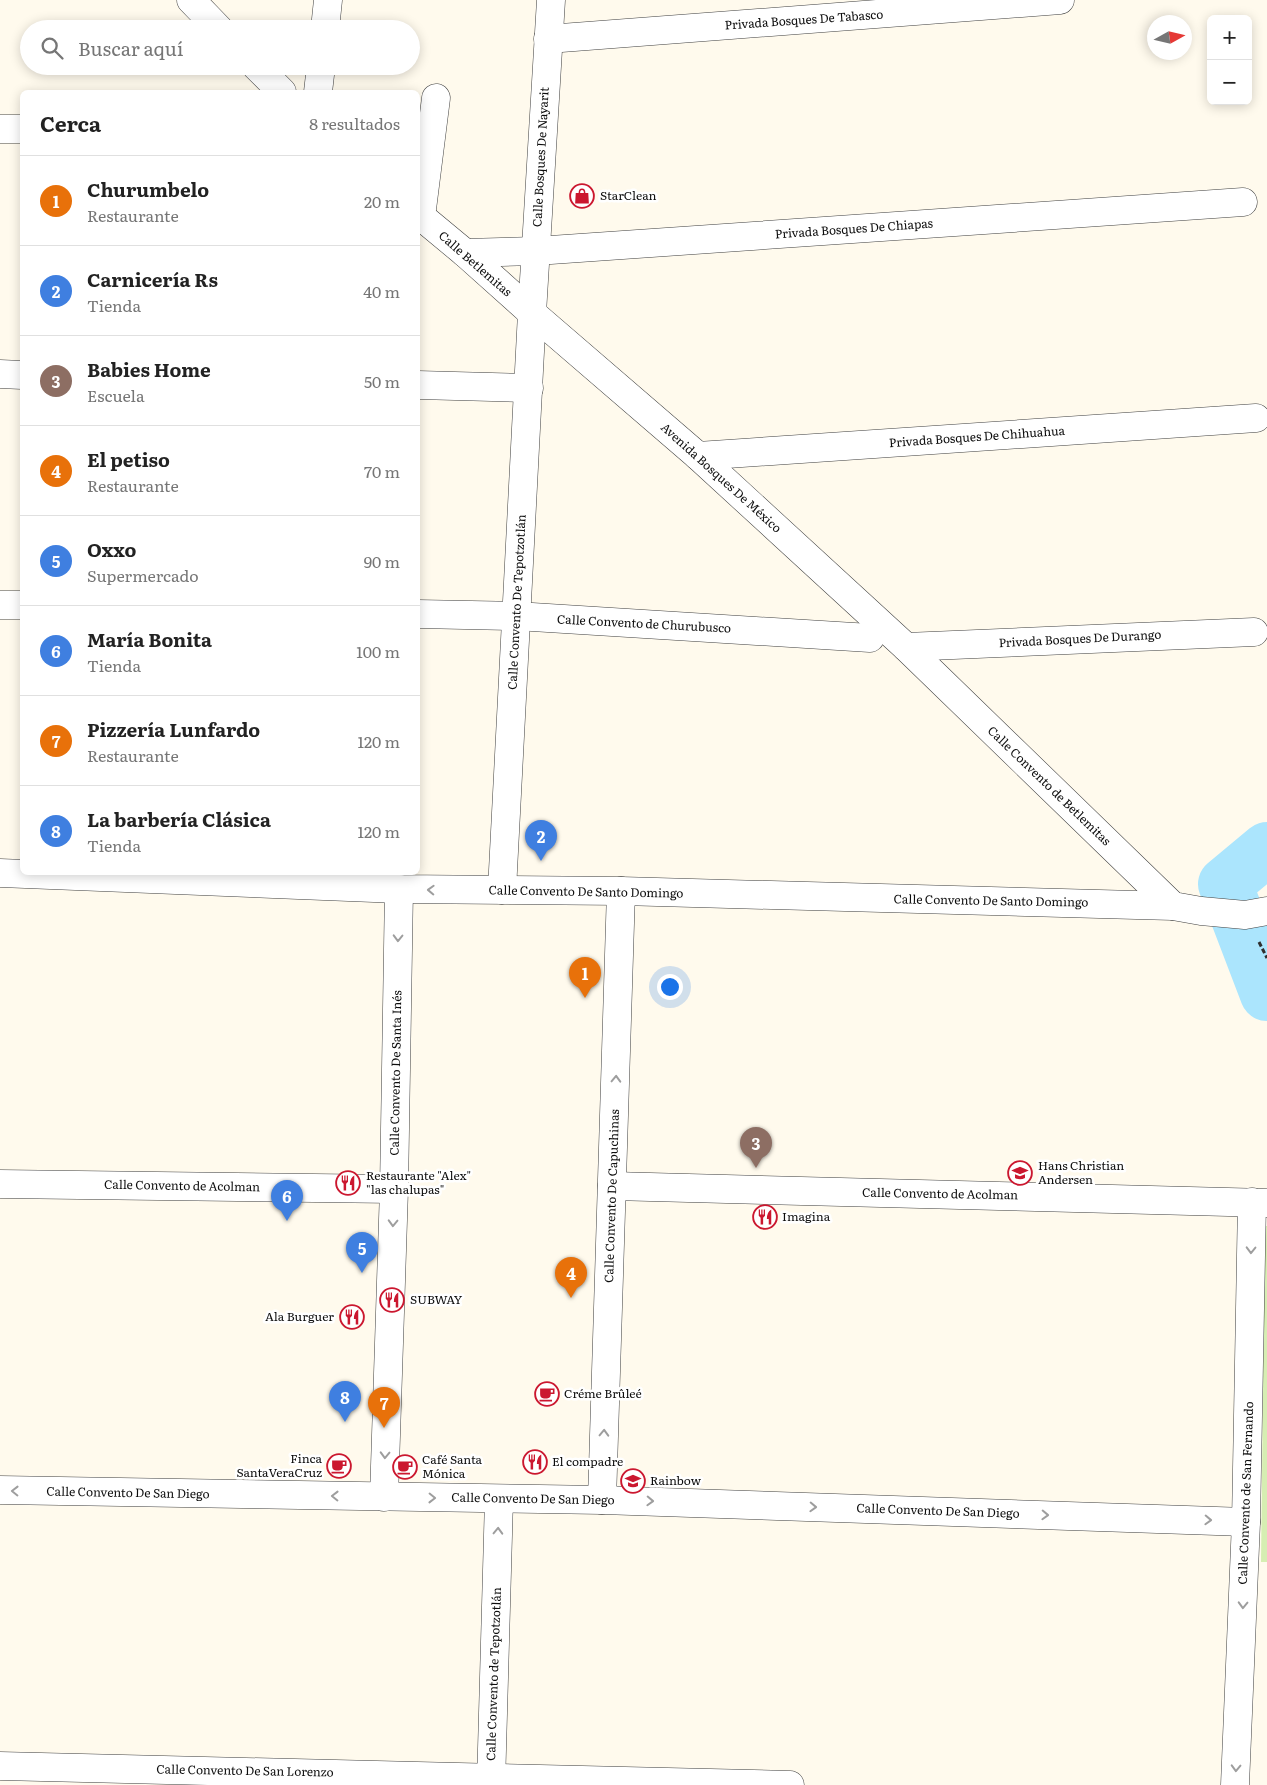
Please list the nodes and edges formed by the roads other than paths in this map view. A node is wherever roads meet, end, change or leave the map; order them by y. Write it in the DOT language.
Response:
graph roads {
  1 [pos="191,0"];
  2 [pos="328,0"];
  3 [pos="551,0"];
  4 [pos="1060,0"];
  5 [pos="210,20"];
  6 [pos="326,20"];
  7 [pos="548,39"];
  8 [pos="265,75"];
  9 [pos="320,75"];
  10 [pos="280,90"];
  11 [pos="318,90"];
  12 [pos="436,98"];
  13 [pos="0,129"];
  14 [pos="20,129"];
  15 [pos="1243,202"];
  16 [pos="420,209"];
  17 [pos="420,217"];
  18 [pos="536,251"];
  19 [pos="465,253"];
  20 [pos="532,313"];
  21 [pos="0,374"];
  22 [pos="20,375"];
  23 [pos="420,385"];
  24 [pos="529,388"];
  25 [pos="1256,418"];
  26 [pos="698,456"];
  27 [pos="0,605"];
  28 [pos="20,606"];
  29 [pos="420,614"];
  30 [pos="516,616"];
  31 [pos="1254,632"];
  32 [pos="870,638"];
  33 [pos="906,647"];
  34 [pos="0,873"];
  35 [pos="20,874"];
  36 [pos="50,875"];
  37 [pos="399,889"];
  38 [pos="502,890"];
  39 [pos="621,891"];
  40 [pos="1173,906"];
  41 [pos="1256,913"];
  42 [pos="0,1184"];
  43 [pos="612,1186"];
  44 [pos="394,1189"];
  45 [pos="1260,1202"];
  46 [pos="0,1490"];
  47 [pos="384,1497"];
  48 [pos="499,1499"];
  49 [pos="602,1500"];
  50 [pos="1246,1522"];
  51 [pos="0,1766"];
  52 [pos="491,1781"];
  53 [pos="790,1785"];
  54 [pos="1235,1785"];
  1 -- 5 [label="street"];
  2 -- 6 [label="street"];
  3 -- 7 [label="street, Calle Bosques De Nayarit"];
  4 -- 7 [label="street, Privada Bosques De Tabasco"];
  7 -- 18 [label="street, Calle Bosques De Nayarit"];
  8 -- 10 [label="street"];
  9 -- 11 [label="street"];
  12 -- 16 [label="street"];
  13 -- 14 [label="street"];
  15 -- 18 [label="street, Privada Bosques De Chiapas"];
  17 -- 19 [label="street, Calle Betlemitas"];
  18 -- 19 [label="street, Privada Bosques De Chiapas"];
  18 -- 20 [label="street, Calle Bosques De Nayarit"];
  19 -- 20 [label="street, Calle Betlemitas"];
  20 -- 24 [label="street, Calle Convento De Tepotzotlán"];
  20 -- 26 [label="street, Avenida Bosques De México"];
  21 -- 22 [label="street"];
  23 -- 24 [label="street"];
  24 -- 30 [label="street, Calle Convento De Tepotzotlán"];
  25 -- 26 [label="street, Privada Bosques De Chihuahua"];
  26 -- 33 [label="street, Avenida Bosques De México"];
  27 -- 28 [label="street"];
  29 -- 30 [label="street, Calle Convento de Churubusco"];
  30 -- 32 [label="street, Calle Convento de Churubusco"];
  30 -- 38 [label="street, Calle Convento De Tepotzotlán"];
  31 -- 33 [label="street, Privada Bosques De Durango"];
  33 -- 40 [label="street, Calle Convento de Betlemitas"];
  34 -- 35 [label="street, Calle Convento De Santo Domingo"];
  36 -- 37 [label="street, Calle Convento De Santo Domingo"];
  38 -- 37 [label="street, Calle Convento De Santo Domingo, one-way"];
  37 -- 44 [label="street, Calle Convento De Santa Inés, one-way"];
  38 -- 39 [label="street, Calle Convento De Santo Domingo"];
  39 -- 40 [label="street, Calle Convento De Santo Domingo"];
  43 -- 39 [label="street, Calle Convento De Capuchinas, one-way"];
  40 -- 41 [label="street"];
  42 -- 44 [label="street, Calle Convento de Acolman"];
  43 -- 45 [label="street, Calle Convento de Acolman"];
  49 -- 43 [label="street, Calle Convento De Capuchinas, one-way"];
  44 -- 47 [label="street, Calle Convento De Santa Inés, one-way"];
  45 -- 50 [label="street, Calle Convento de San Fernando, one-way"];
  47 -- 46 [label="street, Calle Convento De San Diego, one-way"];
  47 -- 48 [label="street, Calle Convento De San Diego, one-way"];
  48 -- 49 [label="street, Calle Convento De San Diego"];
  52 -- 48 [label="street, Calle Convento de Tepotzotlán, one-way"];
  49 -- 50 [label="street, Calle Convento De San Diego, one-way"];
  50 -- 54 [label="street, Calle Convento de San Fernando, one-way"];
  51 -- 52 [label="street, Calle Convento De San Lorenzo"];
  52 -- 53 [label="street, Calle Convento De San Lorenzo"];
}
